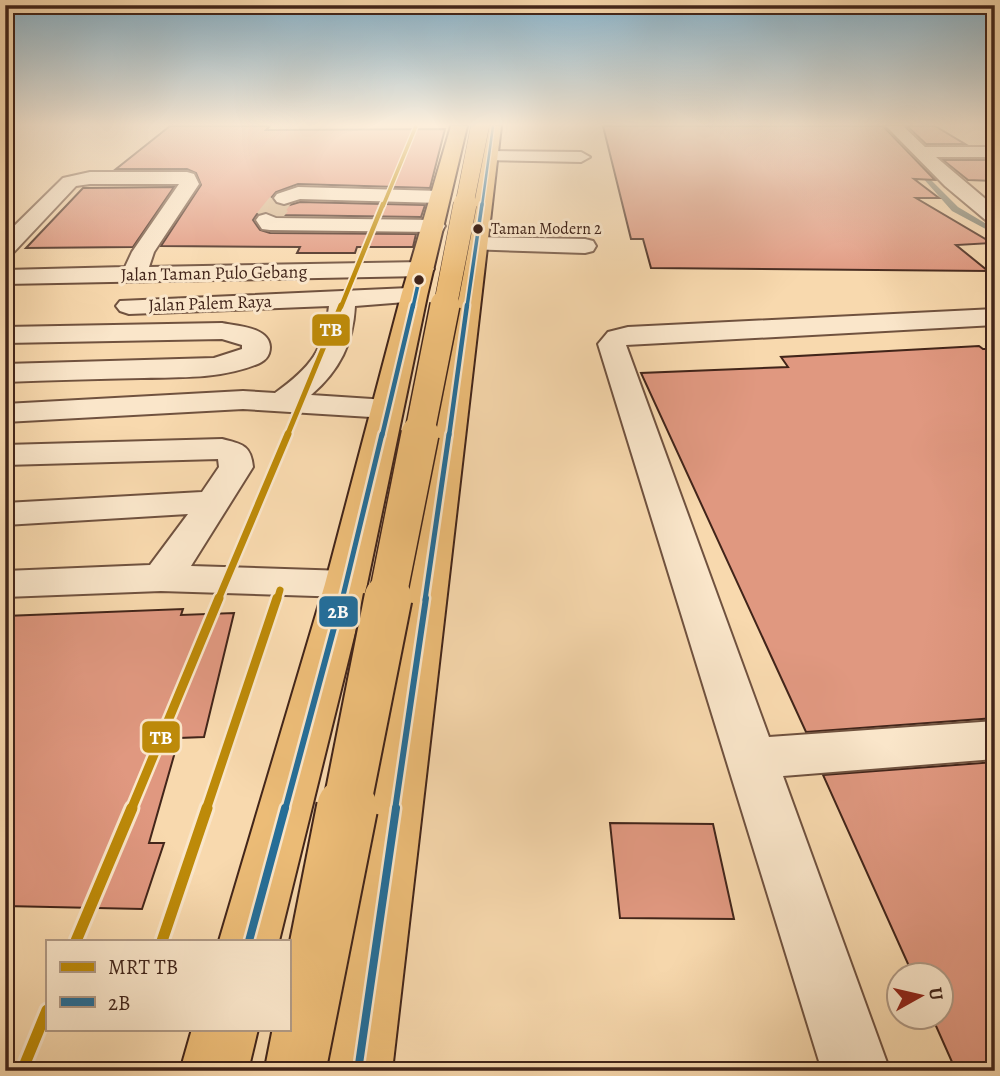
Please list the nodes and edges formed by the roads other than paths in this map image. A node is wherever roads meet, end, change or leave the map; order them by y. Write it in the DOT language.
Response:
graph roads {
  1 [pos="446,176"];
  2 [pos="479,176"];
  3 [pos="483,176"];
  4 [pos="944,176"];
  5 [pos="952,182"];
  6 [pos="984,183"];
  7 [pos="284,198"];
  8 [pos="437,211"];
  9 [pos="991,212"];
  10 [pos="266,220"];
  11 [pos="475,244"];
  12 [pos="585,246"];
  13 [pos="5,251"];
  14 [pos="143,252"];
  15 [pos="134,275"];
  16 [pos="5,277"];
  17 [pos="415,293"];
  18 [pos="343,297"];
  19 [pos="110,306"];
  20 [pos="465,315"];
  21 [pos="995,317"];
  22 [pos="45,334"];
  23 [pos="5,335"];
  24 [pos="8,375"];
  25 [pos="282,402"];
  26 [pos="387,409"];
  27 [pos="48,410"];
  28 [pos="5,412"];
  29 [pos="11,464"];
  30 [pos="369,483"];
  31 [pos="440,486"];
  32 [pos="212,502"];
  33 [pos="5,514"];
  34 [pos="161,578"];
  35 [pos="5,584"];
  36 [pos="346,584"];
  37 [pos="995,740"];
  38 [pos="751,758"];
  39 [pos="249,940"];
  40 [pos="225,1030"];
  41 [pos="214,1071"];
  42 [pos="295,1071"];
  43 [pos="358,1071"];
  44 [pos="856,1071"];
  1 -- 8 [label="highway"];
  2 -- 42 [label="highway, bridge"];
  3 -- 11 [label="highway"];
  4 -- 5 [label="street"];
  5 -- 6 [label="street"];
  5 -- 9 [label="street"];
  7 -- 8 [label="street"];
  8 -- 10 [label="street"];
  8 -- 17 [label="highway"];
  11 -- 12 [label="street"];
  11 -- 20 [label="highway"];
  13 -- 14 [label="street"];
  13 -- 14 [label="street"];
  14 -- 15 [label="street"];
  15 -- 16 [label="street, Jalan Taman Pulo Gebang"];
  15 -- 17 [label="street, Jalan Taman Pulo Gebang"];
  17 -- 18 [label="street, Jalan Palem Raya"];
  17 -- 20 [label="highway"];
  17 -- 26 [label="highway"];
  18 -- 19 [label="street, Jalan Palem Raya"];
  18 -- 25 [label="street"];
  20 -- 31 [label="highway"];
  21 -- 38 [label="street"];
  22 -- 23 [label="street"];
  22 -- 24 [label="street"];
  22 -- 24 [label="street"];
  25 -- 26 [label="street"];
  25 -- 27 [label="street"];
  26 -- 30 [label="highway"];
  27 -- 28 [label="street"];
  27 -- 29 [label="street"];
  29 -- 32 [label="street"];
  30 -- 31 [label="highway"];
  30 -- 36 [label="highway"];
  31 -- 43 [label="highway"];
  32 -- 33 [label="street"];
  32 -- 34 [label="street"];
  34 -- 35 [label="street"];
  34 -- 36 [label="street"];
  36 -- 39 [label="highway"];
  37 -- 38 [label="street"];
  38 -- 44 [label="street"];
  40 -- 41 [label="highway"];
}
